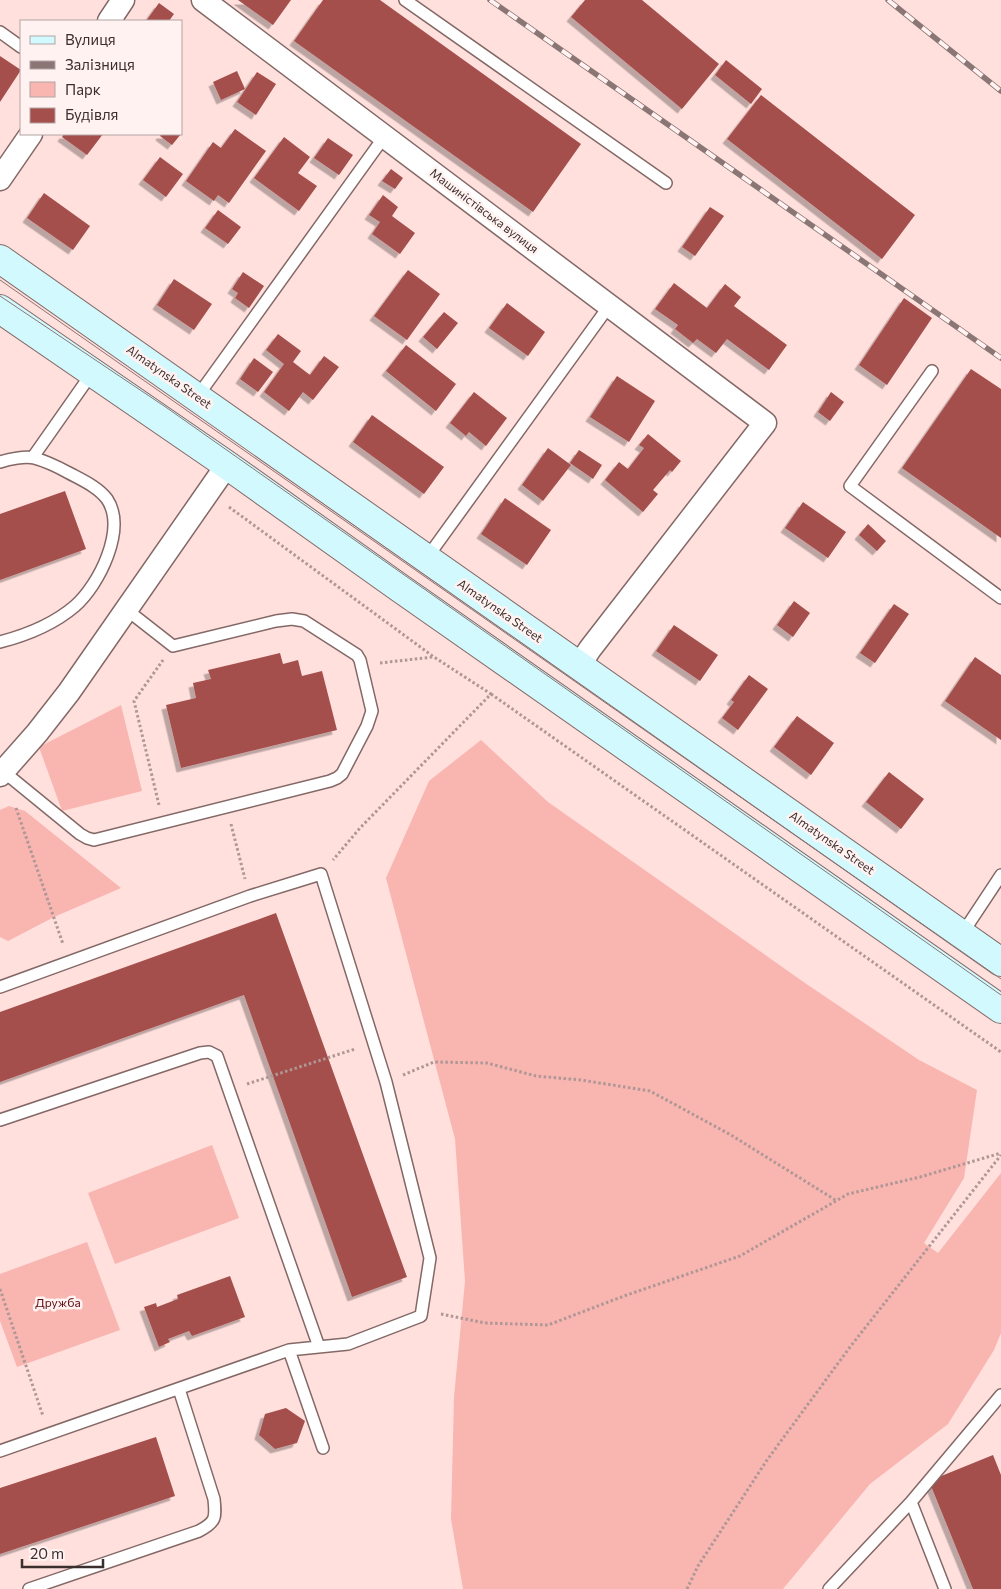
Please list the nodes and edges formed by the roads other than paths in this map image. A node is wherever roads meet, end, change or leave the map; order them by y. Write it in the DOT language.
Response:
graph roads {
  1 [pos="123,0"];
  2 [pos="202,0"];
  3 [pos="405,0"];
  4 [pos="109,20"];
  5 [pos="0,32"];
  6 [pos="20,45"];
  7 [pos="30,135"];
  8 [pos="384,137"];
  9 [pos="0,179"];
  10 [pos="666,183"];
  11 [pos="0,259"];
  12 [pos="609,306"];
  13 [pos="0,309"];
  14 [pos="932,371"];
  15 [pos="92,373"];
  16 [pos="197,397"];
  17 [pos="33,457"];
  18 [pos="0,462"];
  19 [pos="228,465"];
  20 [pos="426,559"];
  21 [pos="1001,598"];
  22 [pos="127,610"];
  23 [pos="0,642"];
  24 [pos="579,666"];
  25 [pos="2,773"];
  26 [pos="1001,875"];
  27 [pos="962,934"];
  28 [pos="1001,962"];
  29 [pos="0,987"];
  30 [pos="1001,1009"];
  31 [pos="0,1120"];
  32 [pos="319,1347"];
  33 [pos="289,1350"];
  34 [pos="179,1389"];
  35 [pos="1001,1395"];
  36 [pos="324,1448"];
  37 [pos="0,1451"];
  38 [pos="911,1502"];
  39 [pos="29,1589"];
  40 [pos="828,1589"];
  41 [pos="945,1589"];
  1 -- 4 [label="street"];
  2 -- 8 [label="street, Машиністівська вулиця"];
  3 -- 10 [label="lane"];
  5 -- 6 [label="lane"];
  7 -- 9 [label="street"];
  8 -- 12 [label="street, Машиністівська вулиця"];
  8 -- 16 [label="lane"];
  11 -- 16 [label="street, Almatynska Street"];
  12 -- 20 [label="lane"];
  12 -- 24 [label="street, Машиністівська вулиця"];
  13 -- 15 [label="street"];
  14 -- 21 [label="lane"];
  15 -- 17 [label="lane"];
  15 -- 19 [label="street"];
  16 -- 20 [label="street, Almatynska Street"];
  17 -- 18 [label="lane"];
  17 -- 23 [label="lane"];
  19 -- 22 [label="street"];
  19 -- 30 [label="street"];
  20 -- 24 [label="street, Almatynska Street"];
  22 -- 25 [label="street"];
  22 -- 25 [label="lane"];
  24 -- 27 [label="street, Almatynska Street"];
  26 -- 27 [label="lane"];
  27 -- 28 [label="street, Almatynska Street"];
  29 -- 32 [label="lane"];
  31 -- 32 [label="lane"];
  32 -- 33 [label="lane"];
  33 -- 34 [label="lane"];
  33 -- 36 [label="lane"];
  34 -- 37 [label="lane"];
  34 -- 39 [label="lane"];
  35 -- 38 [label="lane"];
  38 -- 40 [label="lane"];
  38 -- 41 [label="lane"];
}
